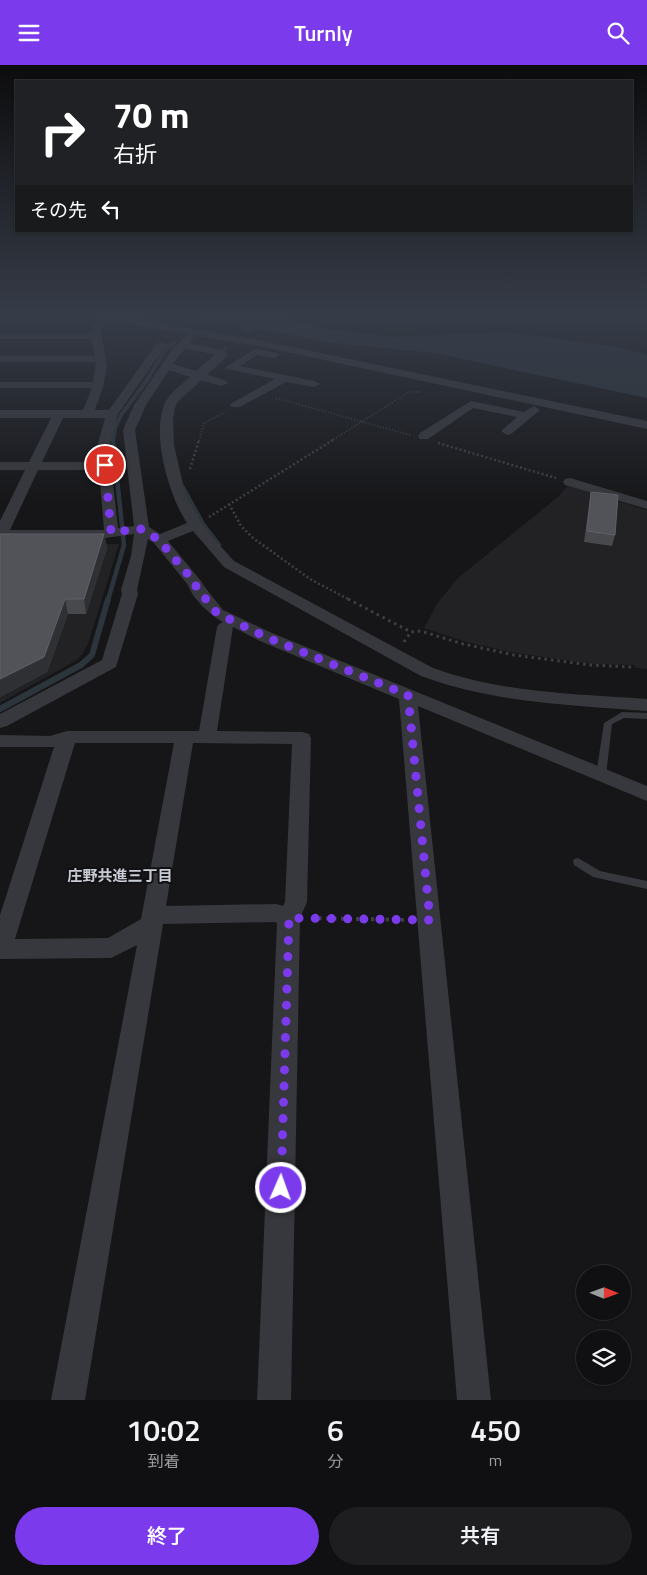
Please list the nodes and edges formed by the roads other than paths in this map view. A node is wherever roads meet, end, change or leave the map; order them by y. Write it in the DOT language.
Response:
graph roads {
  1 [pos="99,378"];
  2 [pos="137,378"];
  3 [pos="159,378"];
  4 [pos="201,378"];
  5 [pos="207,378"];
  6 [pos="285,378"];
  7 [pos="286,378"];
  8 [pos="419,378"];
  9 [pos="431,378"];
  10 [pos="222,383"];
  11 [pos="314,384"];
  12 [pos="0,385"];
  13 [pos="98,385"];
  14 [pos="236,405"];
  15 [pos="531,413"];
  16 [pos="0,414"];
  17 [pos="59,414"];
  18 [pos="88,414"];
  19 [pos="112,414"];
  20 [pos="647,427"];
  21 [pos="508,431"];
  22 [pos="424,436"];
  23 [pos="105,465"];
  24 [pos="0,466"];
  25 [pos="34,466"];
  26 [pos="570,482"];
  27 [pos="647,505"];
  28 [pos="201,521"];
  29 [pos="139,529"];
  30 [pos="111,532"];
  31 [pos="0,534"];
  32 [pos="159,540"];
  33 [pos="225,627"];
  34 [pos="400,650"];
  35 [pos="373,680"];
  36 [pos="408,695"];
  37 [pos="647,705"];
  38 [pos="647,716"];
  39 [pos="0,722"];
  40 [pos="67,737"];
  41 [pos="185,737"];
  42 [pos="207,737"];
  43 [pos="0,741"];
  44 [pos="601,775"];
  45 [pos="647,794"];
  46 [pos="578,863"];
  47 [pos="647,885"];
  48 [pos="289,918"];
  49 [pos="152,920"];
  50 [pos="0,949"];
  51 [pos="68,1400"];
  52 [pos="274,1400"];
  53 [pos="474,1400"];
  1 -- 13 [label="street"];
  2 -- 19 [label="street"];
  3 -- 29 [label="street"];
  4 -- 28 [label="street"];
  5 -- 10 [label="street"];
  6 -- 14 [label="street"];
  7 -- 11 [label="street"];
  8 -- 15 [label="street"];
  9 -- 20 [label="street"];
  12 -- 13 [label="street"];
  13 -- 18 [label="street"];
  15 -- 20 [label="street"];
  15 -- 21 [label="street"];
  15 -- 22 [label="street"];
  16 -- 17 [label="street"];
  17 -- 18 [label="street"];
  17 -- 25 [label="street"];
  18 -- 19 [label="street"];
  19 -- 23 [label="street"];
  23 -- 25 [label="street"];
  23 -- 30 [label="street"];
  24 -- 25 [label="street"];
  25 -- 31 [label="street"];
  26 -- 27 [label="street"];
  28 -- 32 [label="street"];
  28 -- 34 [label="street"];
  29 -- 30 [label="street"];
  29 -- 32 [label="street"];
  29 -- 39 [label="street"];
  30 -- 31 [label="street"];
  32 -- 35 [label="street"];
  33 -- 42 [label="street"];
  34 -- 35 [label="street"];
  34 -- 37 [label="street"];
  35 -- 36 [label="street"];
  36 -- 44 [label="street"];
  36 -- 53 [label="street"];
  38 -- 44 [label="lane"];
  40 -- 41 [label="street"];
  40 -- 43 [label="street"];
  40 -- 50 [label="street"];
  41 -- 42 [label="street"];
  41 -- 49 [label="street"];
  42 -- 48 [label="street"];
  44 -- 45 [label="street"];
  46 -- 47 [label="lane"];
  48 -- 49 [label="street"];
  48 -- 52 [label="street"];
  49 -- 50 [label="street"];
  49 -- 51 [label="street"];
}
